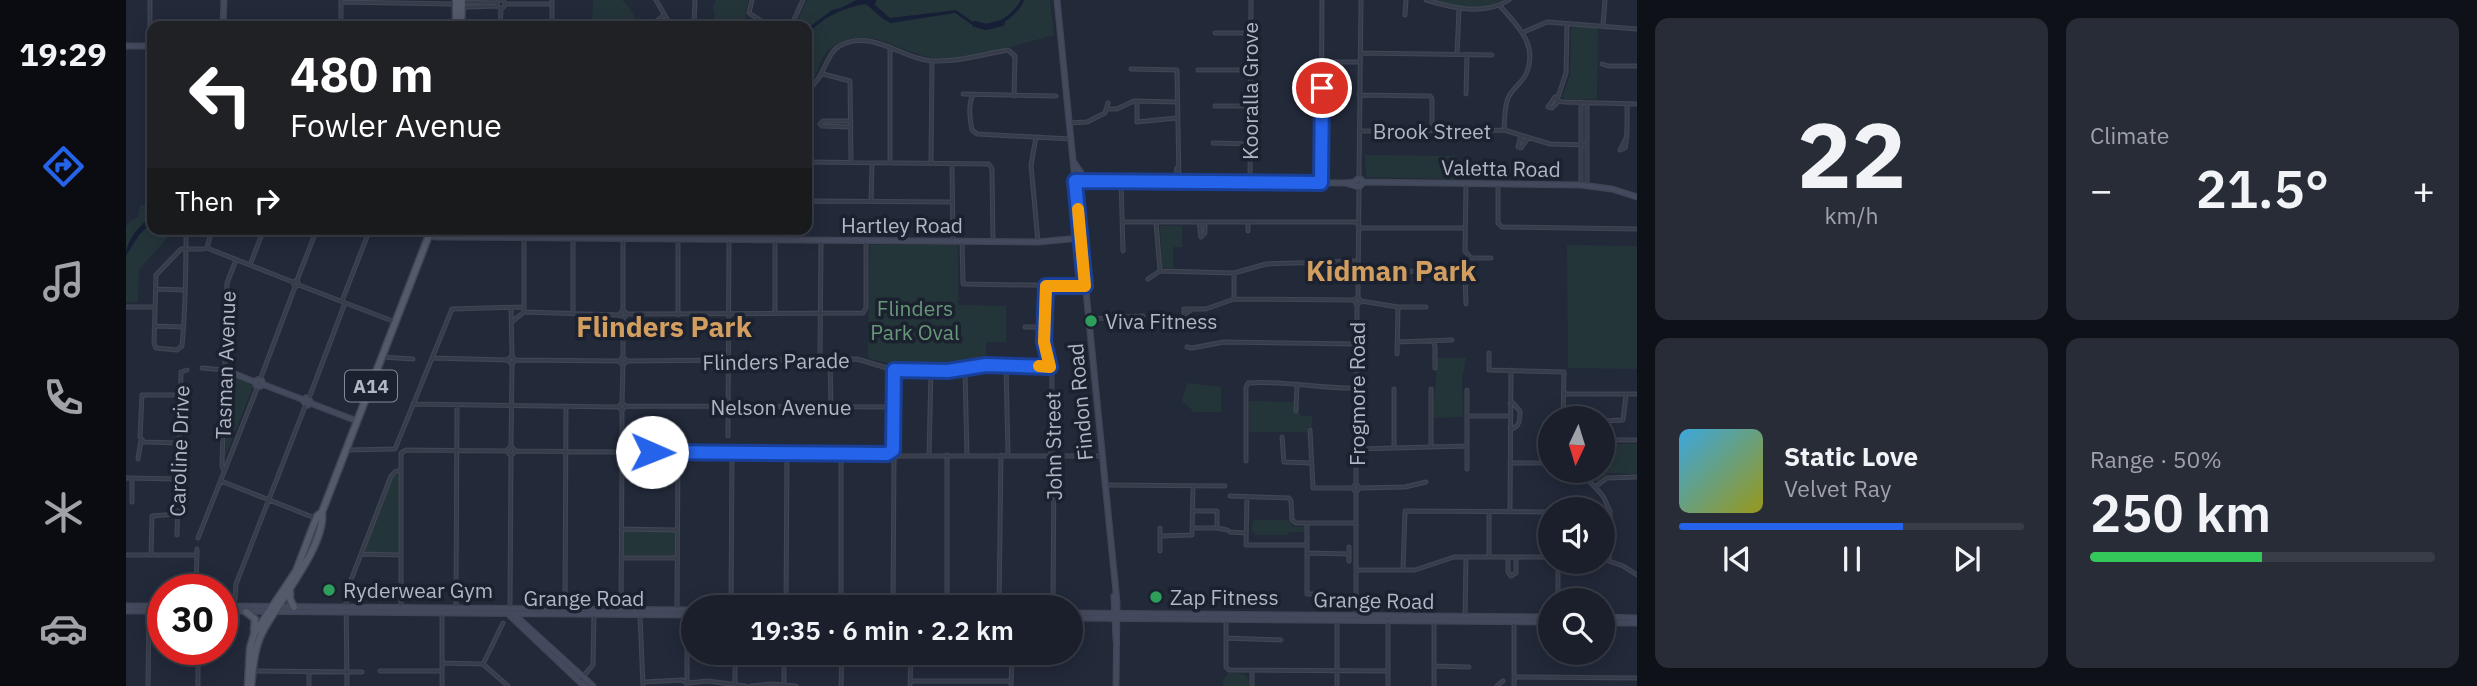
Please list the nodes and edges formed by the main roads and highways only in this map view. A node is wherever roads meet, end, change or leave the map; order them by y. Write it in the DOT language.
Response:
graph roads {
  1 [pos="224,0"];
  2 [pos="1057,0"];
  3 [pos="459,3"];
  4 [pos="223,21"];
  5 [pos="458,21"];
  6 [pos="126,46"];
  7 [pos="147,46"];
  8 [pos="1073,160"];
  9 [pos="1075,181"];
  10 [pos="1086,181"];
  11 [pos="1636,195"];
  12 [pos="428,235"];
  13 [pos="441,235"];
  14 [pos="447,237"];
  15 [pos="1080,237"];
  16 [pos="225,370"];
  17 [pos="357,421"];
  18 [pos="320,517"];
  19 [pos="290,591"];
  20 [pos="1115,603"];
  21 [pos="294,607"];
  22 [pos="126,608"];
  23 [pos="147,609"];
  24 [pos="238,609"];
  25 [pos="273,610"];
  26 [pos="346,610"];
  27 [pos="238,611"];
  28 [pos="442,611"];
  29 [pos="509,611"];
  30 [pos="246,612"];
  31 [pos="565,612"];
  32 [pos="681,612"];
  33 [pos="514,614"];
  34 [pos="527,614"];
  35 [pos="1083,615"];
  36 [pos="1104,616"];
  37 [pos="1116,616"];
  38 [pos="1128,616"];
  39 [pos="1615,618"];
  40 [pos="1538,620"];
  41 [pos="1637,620"];
  42 [pos="522,621"];
  43 [pos="1615,622"];
  44 [pos="1116,632"];
  45 [pos="253,639"];
  46 [pos="581,679"];
  47 [pos="250,686"];
  48 [pos="584,686"];
  49 [pos="593,686"];
  50 [pos="1116,686"];
  1 -- 4 [label="main road"];
  2 -- 8 [label="main road, Findon Road"];
  3 -- 5 [label="main road"];
  6 -- 7 [label="main road"];
  8 -- 9 [label="main road, Findon Road"];
  8 -- 10 [label="main road"];
  9 -- 10 [label="main road"];
  9 -- 15 [label="main road, Findon Road"];
  10 -- 11 [label="main road, Valetta Road"];
  12 -- 17 [label="main road, A14"];
  13 -- 14 [label="main road, Hartley Road"];
  14 -- 15 [label="main road, Hartley Road"];
  15 -- 20 [label="main road, Findon Road"];
  16 -- 17 [label="main road"];
  17 -- 18 [label="main road, A14"];
  18 -- 19 [label="main road, A14"];
  18 -- 25 [label="main road, A14"];
  19 -- 21 [label="main road"];
  19 -- 25 [label="main road, A14"];
  20 -- 36 [label="main road"];
  20 -- 37 [label="main road, Findon Road"];
  20 -- 38 [label="main road"];
  21 -- 25 [label="main road, Grange Road"];
  21 -- 26 [label="main road, Grange Road"];
  22 -- 23 [label="main road"];
  24 -- 25 [label="main road, Grange Road"];
  25 -- 26 [label="main road, Grange Road"];
  25 -- 30 [label="main road, Grange Road"];
  25 -- 45 [label="main road, A14"];
  25 -- 47 [label="main road, A14"];
  26 -- 28 [label="main road, Grange Road"];
  26 -- 28 [label="main road, Grange Road"];
  27 -- 30 [label="main road, Grange Road"];
  28 -- 29 [label="main road, Grange Road"];
  29 -- 31 [label="main road, Grange Road"];
  29 -- 33 [label="main road, Grange Road"];
  29 -- 46 [label="main road"];
  30 -- 45 [label="main road"];
  31 -- 32 [label="main road, Grange Road"];
  31 -- 34 [label="main road, Grange Road"];
  33 -- 34 [label="main road, Grange Road"];
  33 -- 42 [label="main road"];
  34 -- 42 [label="main road"];
  35 -- 36 [label="main road, Grange Road"];
  36 -- 37 [label="main road, Grange Road"];
  36 -- 44 [label="main road"];
  37 -- 38 [label="main road, Grange Road"];
  37 -- 44 [label="main road, Findon Road"];
  38 -- 40 [label="main road, Grange Road"];
  38 -- 44 [label="main road"];
  39 -- 41 [label="main road"];
  41 -- 43 [label="main road"];
  42 -- 46 [label="main road"];
  44 -- 50 [label="main road, Findon Road"];
  45 -- 47 [label="main road, A14"];
  46 -- 48 [label="main road"];
  46 -- 49 [label="main road"];
}
